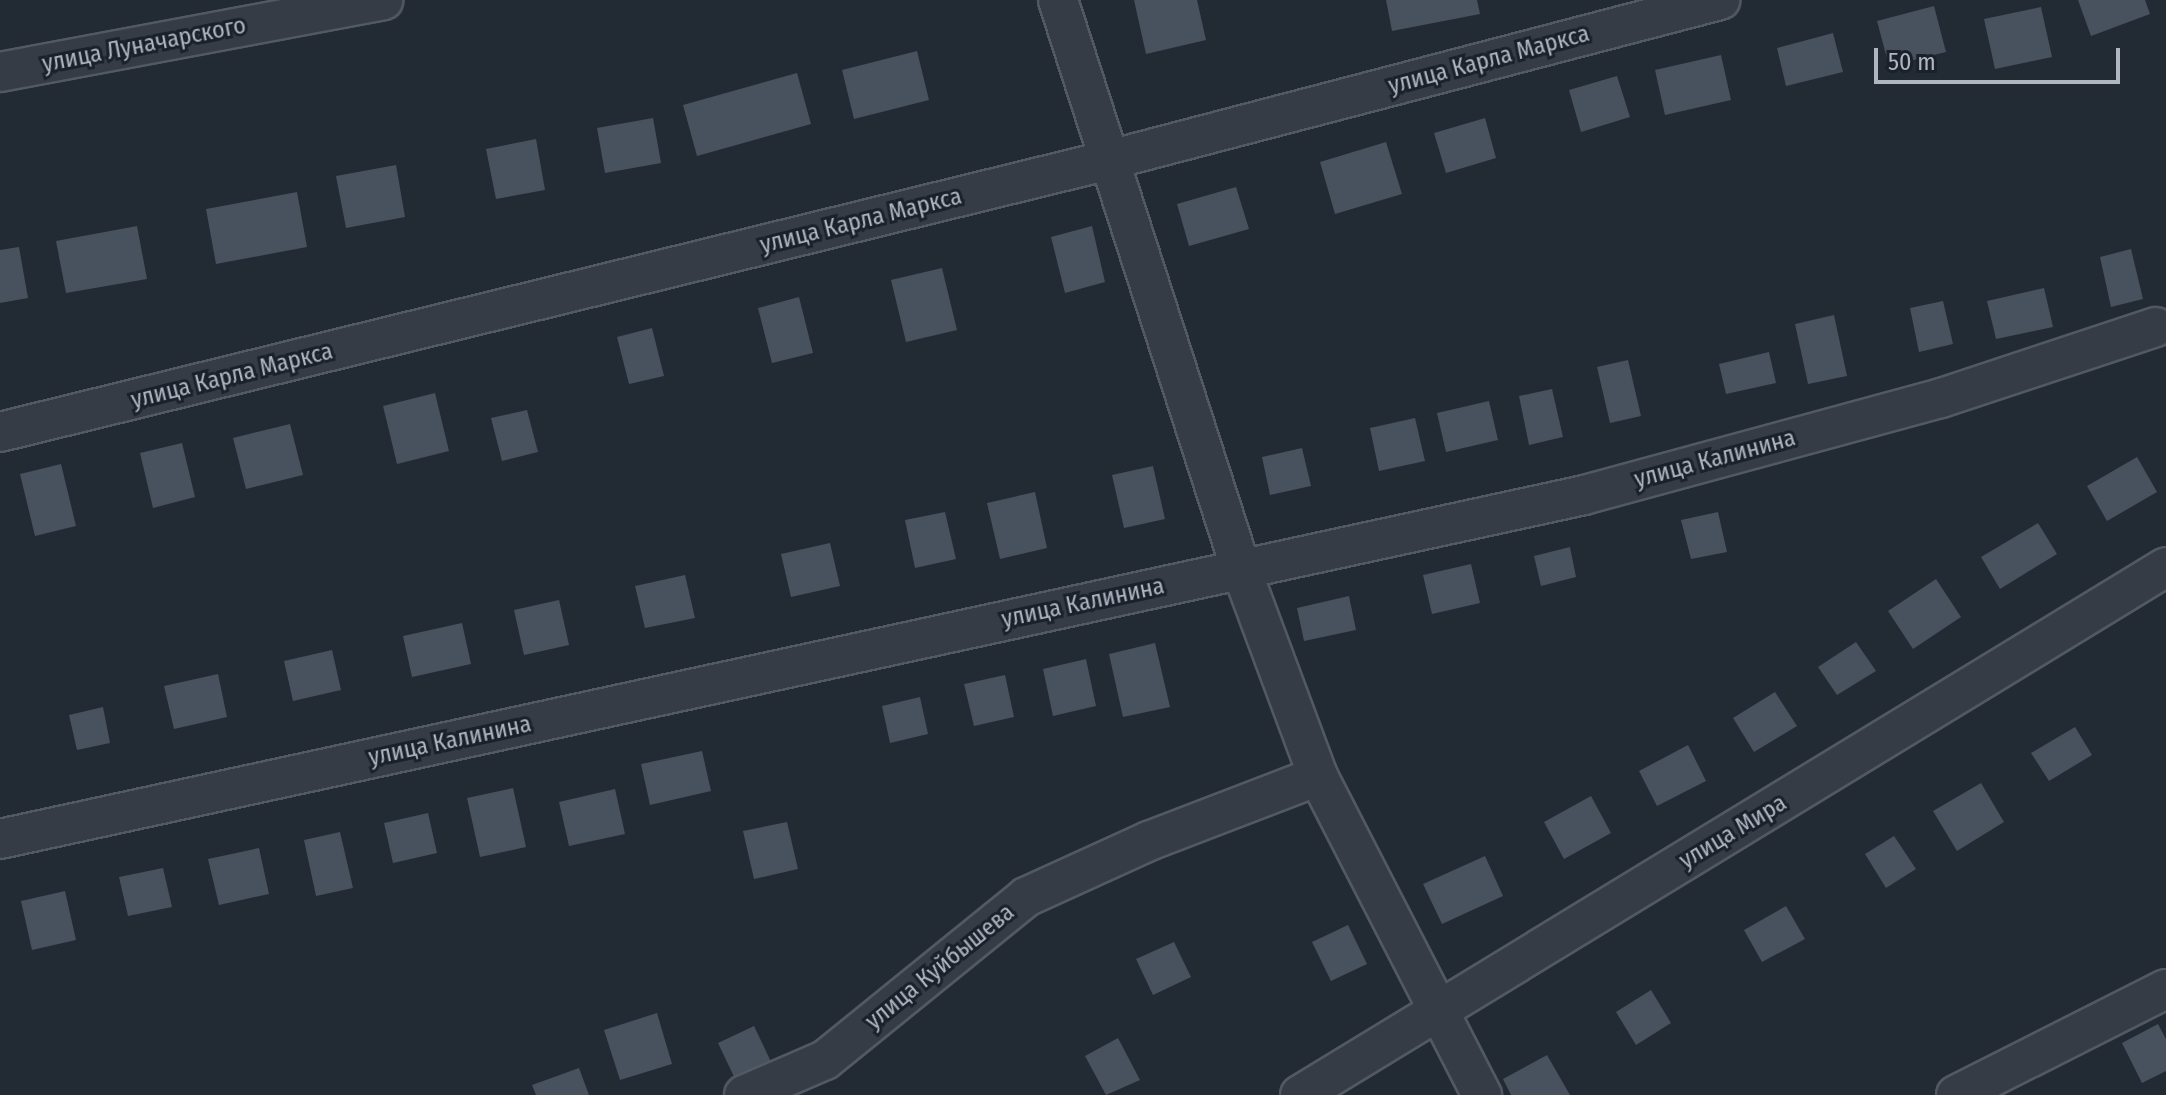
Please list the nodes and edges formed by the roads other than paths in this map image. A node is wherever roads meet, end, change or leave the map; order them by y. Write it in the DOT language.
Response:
graph roads {
  1 [pos="383,0"];
  2 [pos="1058,0"];
  3 [pos="1720,0"];
  4 [pos="0,72"];
  5 [pos="1109,160"];
  6 [pos="2156,327"];
  7 [pos="0,432"];
  8 [pos="2166,567"];
  9 [pos="1241,569"];
  10 [pos="1318,776"];
  11 [pos="0,839"];
  12 [pos="2166,989"];
  13 [pos="1441,1011"];
  14 [pos="744,1095"];
  15 [pos="1300,1095"];
  16 [pos="1482,1095"];
  17 [pos="1956,1095"];
  1 -- 4 [label="street, улица Луначарского"];
  2 -- 5 [label="street"];
  3 -- 5 [label="street, улица Карла Маркса"];
  5 -- 7 [label="street, улица Карла Маркса"];
  5 -- 9 [label="street"];
  6 -- 9 [label="street, улица Калинина"];
  8 -- 13 [label="street, улица Мира"];
  9 -- 10 [label="street"];
  9 -- 11 [label="street, улица Калинина"];
  10 -- 13 [label="street"];
  10 -- 14 [label="street, улица Куйбышева"];
  12 -- 17 [label="street"];
  13 -- 15 [label="street, улица Мира"];
  13 -- 16 [label="street"];
}
